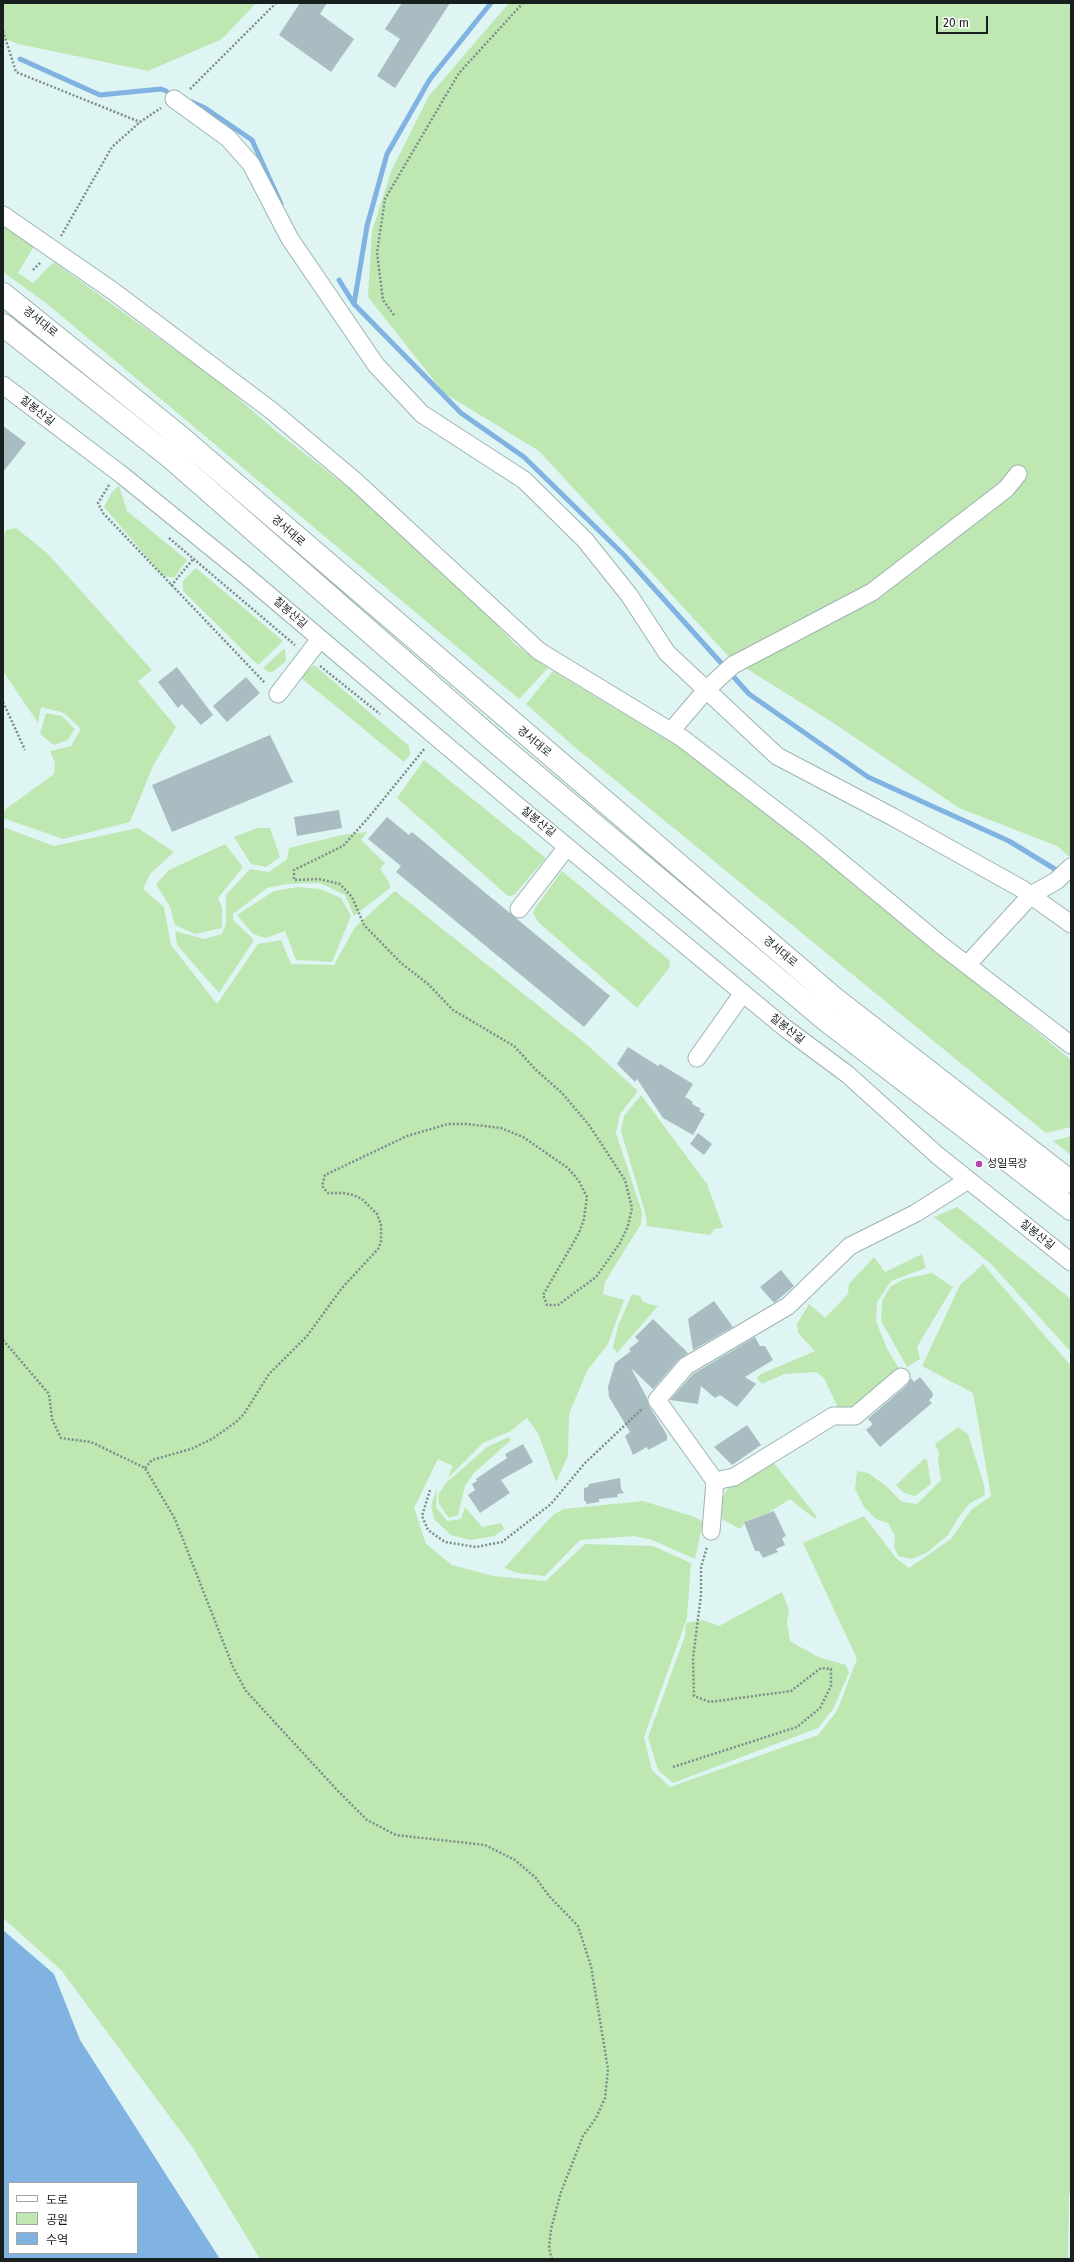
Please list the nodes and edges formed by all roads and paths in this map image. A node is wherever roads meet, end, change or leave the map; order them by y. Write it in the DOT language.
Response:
graph roads {
  1 [pos="276,3"];
  2 [pos="524,3"];
  3 [pos="3,30"];
  4 [pos="174,100"];
  5 [pos="140,122"];
  6 [pos="3,215"];
  7 [pos="53,248"];
  8 [pos="3,294"];
  9 [pos="394,315"];
  10 [pos="3,325"];
  11 [pos="3,384"];
  12 [pos="117,470"];
  13 [pos="1018,474"];
  14 [pos="207,544"];
  15 [pos="171,586"];
  16 [pos="320,638"];
  17 [pos="712,684"];
  18 [pos="279,692"];
  19 [pos="3,702"];
  20 [pos="671,731"];
  21 [pos="435,736"];
  22 [pos="25,750"];
  23 [pos="567,847"];
  24 [pos="1071,867"];
  25 [pos="1031,895"];
  26 [pos="519,909"];
  27 [pos="1071,924"];
  28 [pos="967,965"];
  29 [pos="743,993"];
  30 [pos="1071,1045"];
  31 [pos="697,1058"];
  32 [pos="968,1180"];
  33 [pos="1071,1182"];
  34 [pos="1071,1209"];
  35 [pos="1071,1262"];
  36 [pos="3,1340"];
  37 [pos="901,1377"];
  38 [pos="657,1400"];
  39 [pos="145,1468"];
  40 [pos="715,1481"];
  41 [pos="430,1490"];
  42 [pos="711,1531"];
  43 [pos="673,1767"];
  44 [pos="552,2259"];
  1 -- 4 [label="path"];
  2 -- 9 [label="path"];
  3 -- 5 [label="path"];
  4 -- 5 [label="path"];
  4 -- 17 [label="street"];
  5 -- 7 [label="path"];
  6 -- 7 [label="street"];
  7 -- 20 [label="street"];
  8 -- 33 [label="main road, 경서대로"];
  10 -- 34 [label="main road, 경서대로"];
  11 -- 12 [label="street, 칠봉산길"];
  12 -- 14 [label="street, 칠봉산길"];
  12 -- 15 [label="path"];
  13 -- 17 [label="street"];
  14 -- 15 [label="path"];
  14 -- 16 [label="street, 칠봉산길"];
  15 -- 18 [label="path"];
  16 -- 18 [label="street"];
  16 -- 21 [label="street, 칠봉산길"];
  17 -- 20 [label="street"];
  17 -- 25 [label="street"];
  19 -- 22 [label="path"];
  20 -- 28 [label="street"];
  21 -- 23 [label="street, 칠봉산길"];
  21 -- 39 [label="path"];
  23 -- 26 [label="street"];
  23 -- 29 [label="street, 칠봉산길"];
  24 -- 25 [label="street"];
  25 -- 27 [label="street"];
  25 -- 28 [label="street"];
  28 -- 30 [label="street"];
  29 -- 31 [label="street"];
  29 -- 32 [label="street, 칠봉산길"];
  32 -- 35 [label="street, 칠봉산길"];
  32 -- 38 [label="street"];
  36 -- 39 [label="path"];
  37 -- 40 [label="street"];
  38 -- 40 [label="street"];
  38 -- 41 [label="path"];
  39 -- 44 [label="path"];
  40 -- 42 [label="street"];
  42 -- 43 [label="path"];
}
